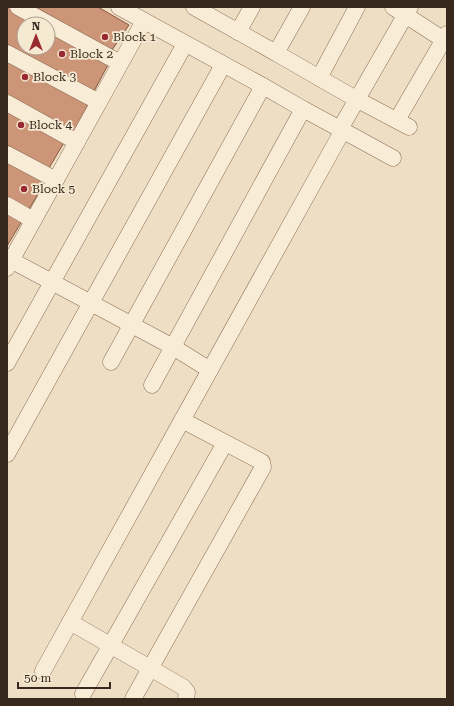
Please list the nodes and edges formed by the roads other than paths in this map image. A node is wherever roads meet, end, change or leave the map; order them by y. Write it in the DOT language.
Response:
graph roads {
  1 [pos="18,7"];
  2 [pos="119,7"];
  3 [pos="194,7"];
  4 [pos="252,7"];
  5 [pos="302,7"];
  6 [pos="357,7"];
  7 [pos="403,10"];
  8 [pos="144,21"];
  9 [pos="238,32"];
  10 [pos="445,37"];
  11 [pos="184,44"];
  12 [pos="7,53"];
  13 [pos="276,53"];
  14 [pos="120,63"];
  15 [pos="223,65"];
  16 [pos="319,78"];
  17 [pos="263,86"];
  18 [pos="356,99"];
  19 [pos="99,102"];
  20 [pos="7,103"];
  21 [pos="303,109"];
  22 [pos="341,130"];
  23 [pos="77,142"];
  24 [pos="7,154"];
  25 [pos="393,158"];
  26 [pos="56,180"];
  27 [pos="7,205"];
  28 [pos="34,220"];
  29 [pos="8,262"];
  30 [pos="52,282"];
  31 [pos="91,302"];
  32 [pos="132,324"];
  33 [pos="173,347"];
  34 [pos="111,362"];
  35 [pos="7,363"];
  36 [pos="210,370"];
  37 [pos="152,385"];
  38 [pos="182,420"];
  39 [pos="225,443"];
  40 [pos="7,454"];
  41 [pos="70,622"];
  42 [pos="110,645"];
  43 [pos="150,668"];
  44 [pos="43,671"];
  45 [pos="83,694"];
  46 [pos="133,699"];
  47 [pos="186,699"];
  1 -- 14 [label="street"];
  2 -- 8 [label="street"];
  3 -- 9 [label="street"];
  4 -- 9 [label="street"];
  5 -- 13 [label="street"];
  6 -- 16 [label="street"];
  7 -- 10 [label="street"];
  7 -- 18 [label="street"];
  8 -- 11 [label="street"];
  8 -- 14 [label="street"];
  9 -- 13 [label="street"];
  10 -- 18 [label="street"];
  11 -- 15 [label="street"];
  11 -- 30 [label="street"];
  12 -- 19 [label="street"];
  13 -- 16 [label="street"];
  14 -- 19 [label="street"];
  15 -- 17 [label="street"];
  15 -- 31 [label="street"];
  16 -- 18 [label="street"];
  17 -- 21 [label="street"];
  17 -- 32 [label="street"];
  18 -- 22 [label="street"];
  19 -- 23 [label="street"];
  20 -- 23 [label="street"];
  21 -- 22 [label="street"];
  21 -- 33 [label="street"];
  22 -- 25 [label="street"];
  22 -- 36 [label="street"];
  23 -- 26 [label="street"];
  24 -- 26 [label="street"];
  26 -- 28 [label="street"];
  27 -- 28 [label="street"];
  28 -- 29 [label="street"];
  29 -- 30 [label="street"];
  30 -- 31 [label="street"];
  30 -- 35 [label="street"];
  31 -- 32 [label="street"];
  31 -- 40 [label="street"];
  32 -- 33 [label="street"];
  32 -- 34 [label="street"];
  33 -- 36 [label="street"];
  33 -- 37 [label="street"];
  36 -- 38 [label="street"];
  38 -- 39 [label="street"];
  38 -- 41 [label="street"];
  39 -- 42 [label="street"];
  39 -- 43 [label="street"];
  41 -- 42 [label="street"];
  41 -- 44 [label="street"];
  42 -- 43 [label="street"];
  42 -- 45 [label="street"];
  43 -- 46 [label="street"];
  43 -- 47 [label="street"];
}
